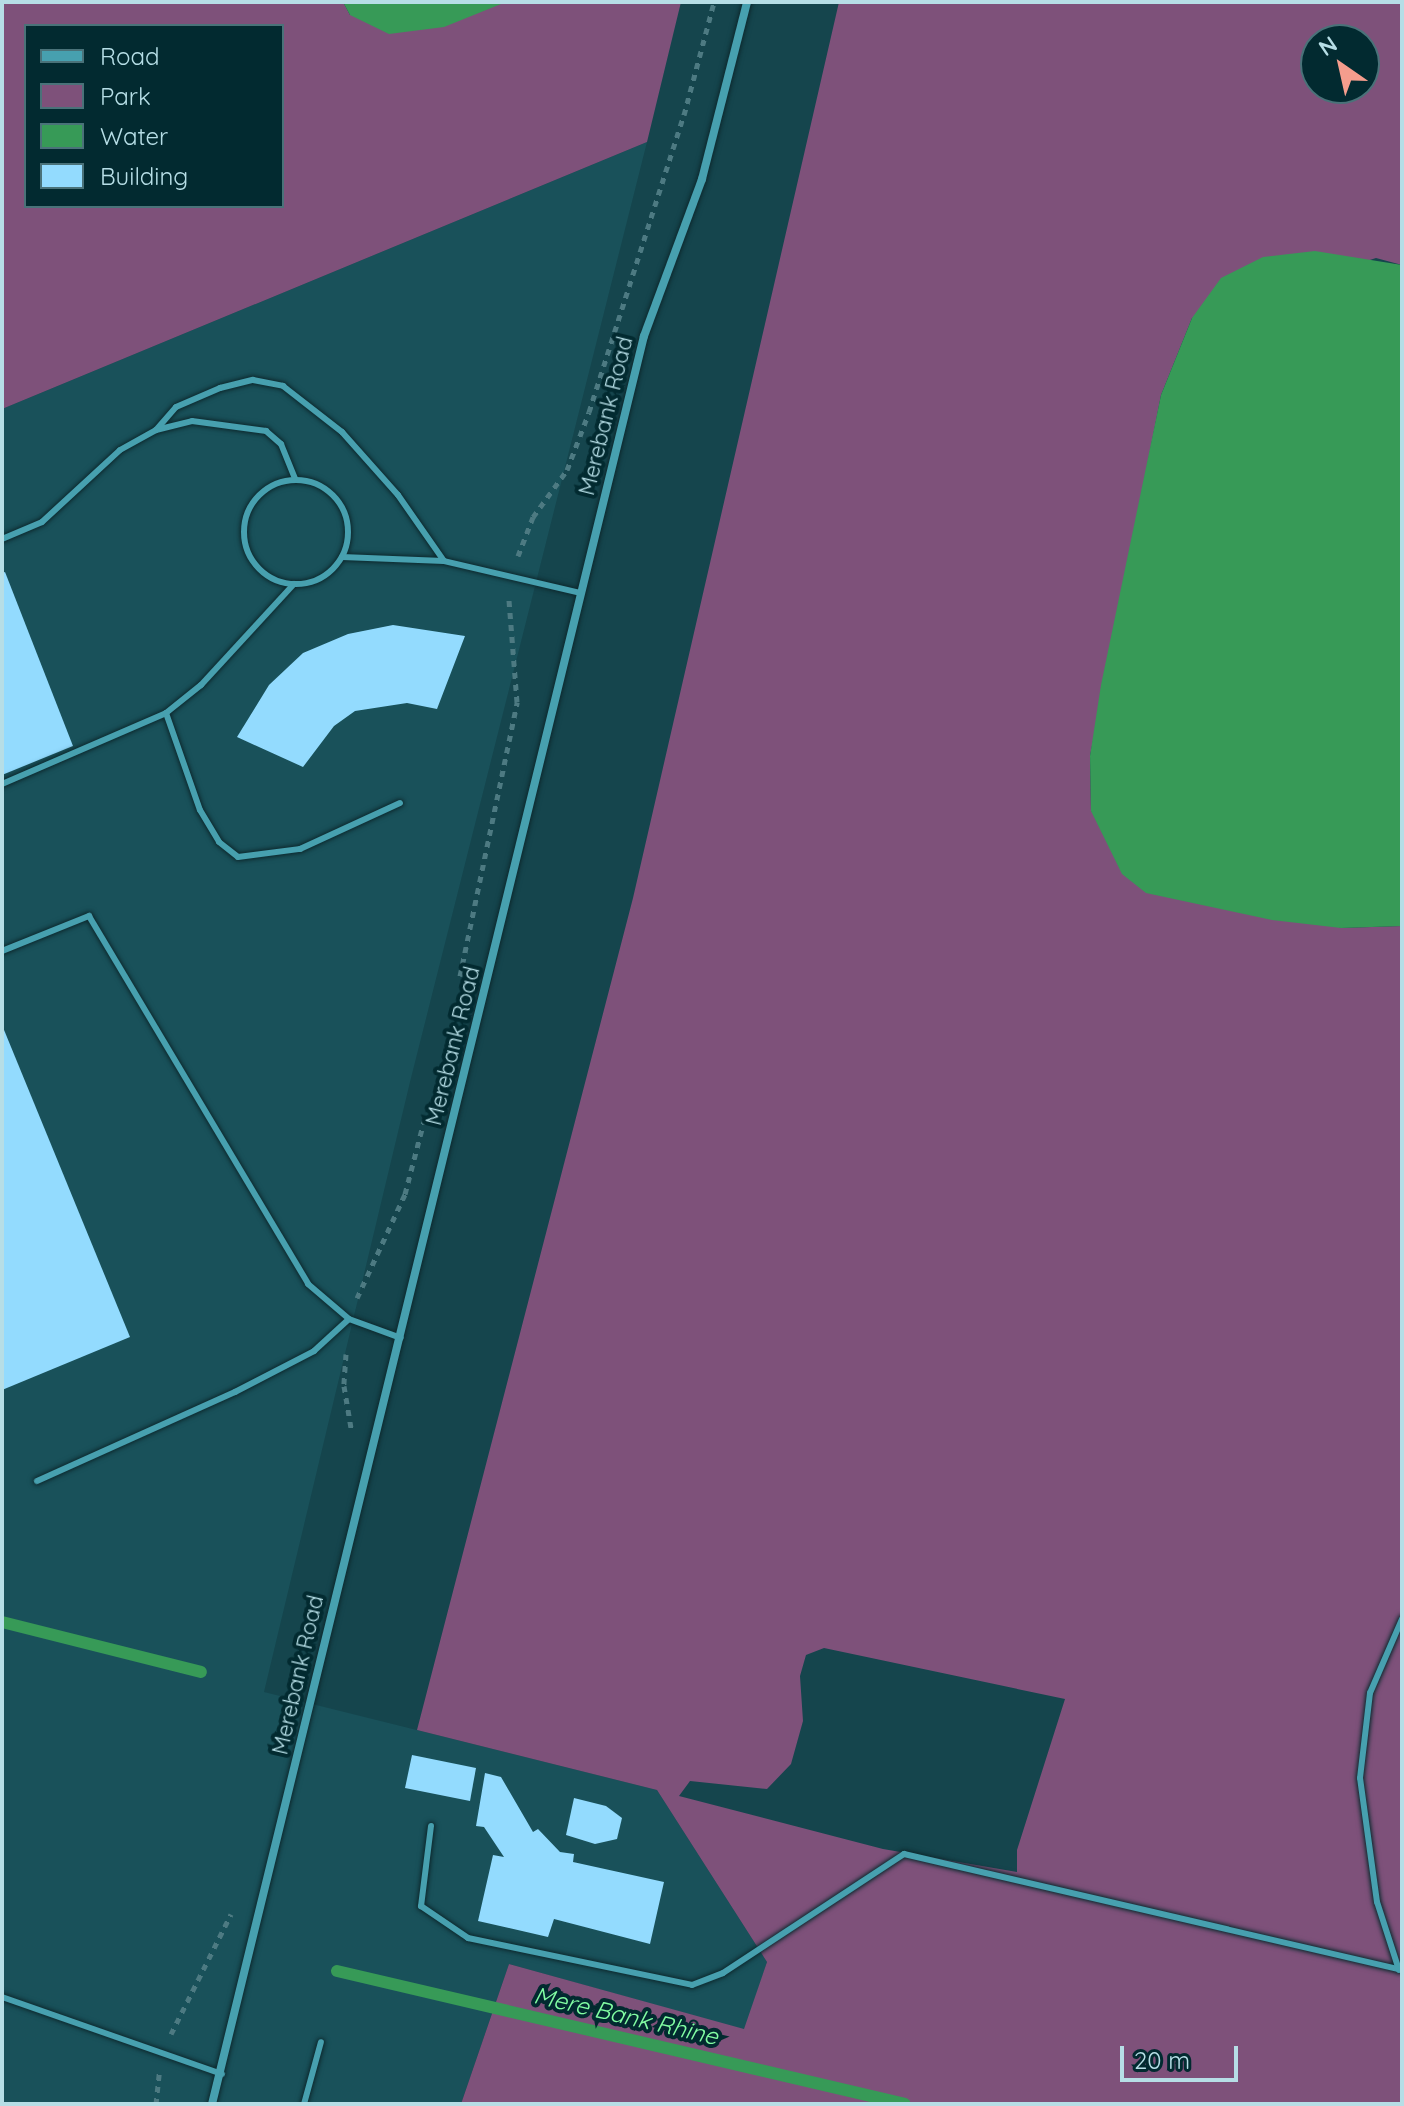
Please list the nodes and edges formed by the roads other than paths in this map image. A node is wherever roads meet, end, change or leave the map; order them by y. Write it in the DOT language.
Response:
graph roads {
  1 [pos="747,2"];
  2 [pos="156,430"];
  3 [pos="295,479"];
  4 [pos="2,539"];
  5 [pos="342,557"];
  6 [pos="444,561"];
  7 [pos="294,584"];
  8 [pos="580,593"];
  9 [pos="166,713"];
  10 [pos="2,784"];
  11 [pos="400,803"];
  12 [pos="2,951"];
  13 [pos="349,1319"];
  14 [pos="401,1338"];
  15 [pos="37,1481"];
  16 [pos="1402,1619"];
  17 [pos="431,1826"];
  18 [pos="1401,1970"];
  19 [pos="2,1997"];
  20 [pos="321,2042"];
  21 [pos="222,2074"];
  22 [pos="212,2104"];
  23 [pos="304,2104"];
  1 -- 8 [label="street, Merebank Road"];
  2 -- 3 [label="lane"];
  2 -- 4 [label="lane"];
  2 -- 6 [label="lane"];
  3 -- 5 [label="lane"];
  3 -- 7 [label="lane"];
  5 -- 6 [label="lane"];
  5 -- 7 [label="lane"];
  6 -- 8 [label="lane"];
  7 -- 9 [label="lane"];
  8 -- 14 [label="street, Merebank Road"];
  9 -- 10 [label="lane"];
  9 -- 11 [label="lane"];
  12 -- 13 [label="lane"];
  13 -- 14 [label="lane"];
  13 -- 15 [label="lane"];
  14 -- 21 [label="street, Merebank Road"];
  16 -- 18 [label="lane"];
  17 -- 18 [label="lane"];
  19 -- 21 [label="lane"];
  20 -- 23 [label="lane"];
  21 -- 22 [label="street, Merebank Road"];
}
